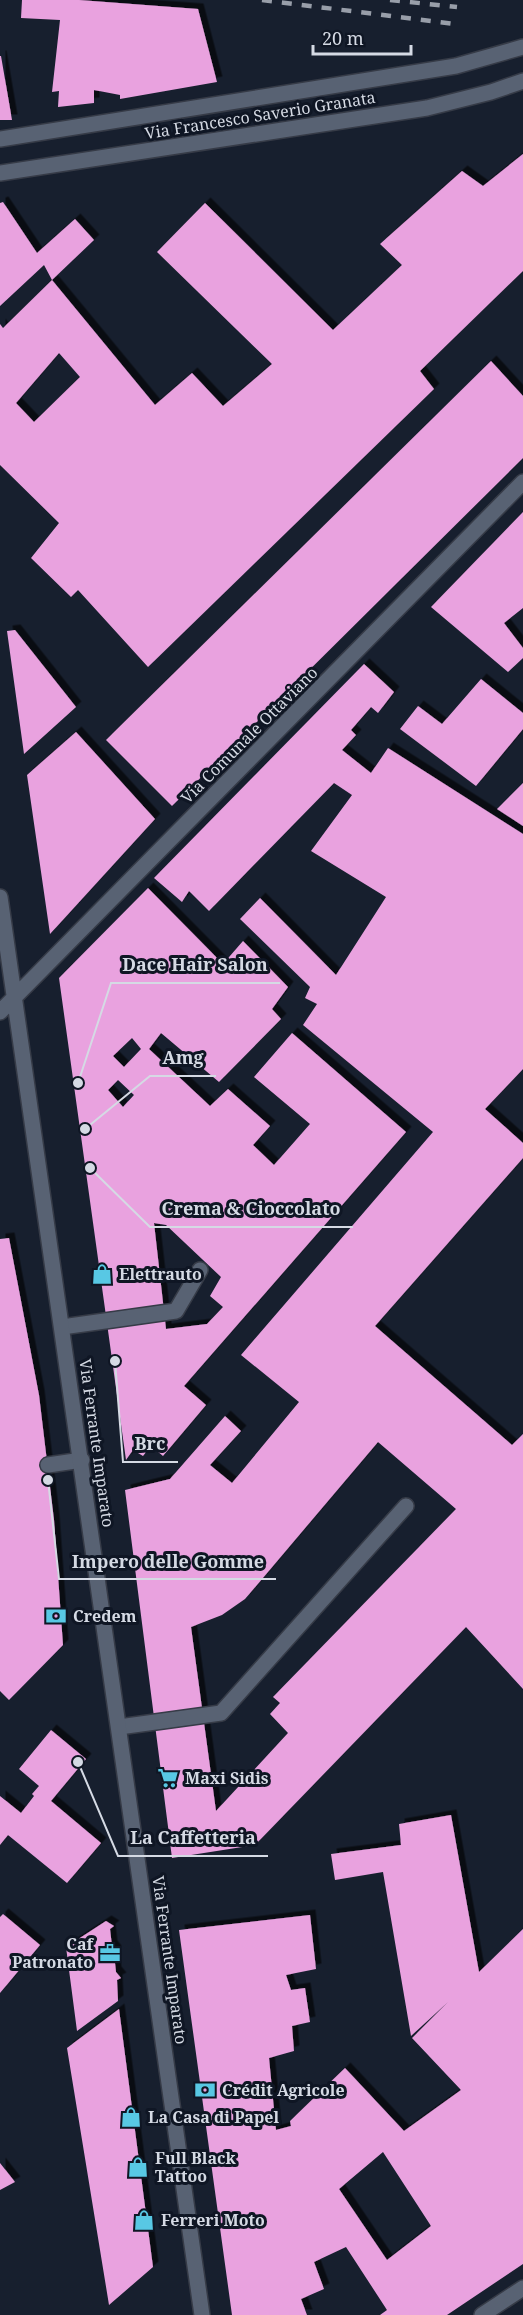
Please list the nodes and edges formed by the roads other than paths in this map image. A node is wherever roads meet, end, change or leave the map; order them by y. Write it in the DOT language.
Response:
graph roads {
  1 [pos="523,47"];
  2 [pos="523,81"];
  3 [pos="0,139"];
  4 [pos="0,173"];
  5 [pos="523,482"];
  6 [pos="0,897"];
  7 [pos="13,999"];
  8 [pos="0,1012"];
  9 [pos="200,1270"];
  10 [pos="62,1327"];
  11 [pos="82,1460"];
  12 [pos="48,1465"];
  13 [pos="406,1506"];
  14 [pos="119,1727"];
  15 [pos="523,2288"];
  16 [pos="202,2315"];
  17 [pos="482,2315"];
  1 -- 3 [label="street, Via Francesco Saverio Granata"];
  2 -- 4 [label="street, Via Francesco Saverio Granata"];
  5 -- 7 [label="street, Via Comunale Ottaviano"];
  6 -- 7 [label="street, Via Ferrante Imparato"];
  7 -- 8 [label="street, Via Comunale Ottaviano"];
  7 -- 10 [label="street, Via Ferrante Imparato"];
  9 -- 10 [label="street"];
  10 -- 11 [label="street, Via Ferrante Imparato"];
  11 -- 12 [label="street"];
  11 -- 14 [label="street, Via Ferrante Imparato"];
  13 -- 14 [label="street"];
  14 -- 16 [label="street, Via Ferrante Imparato"];
  15 -- 17 [label="street"];
}
